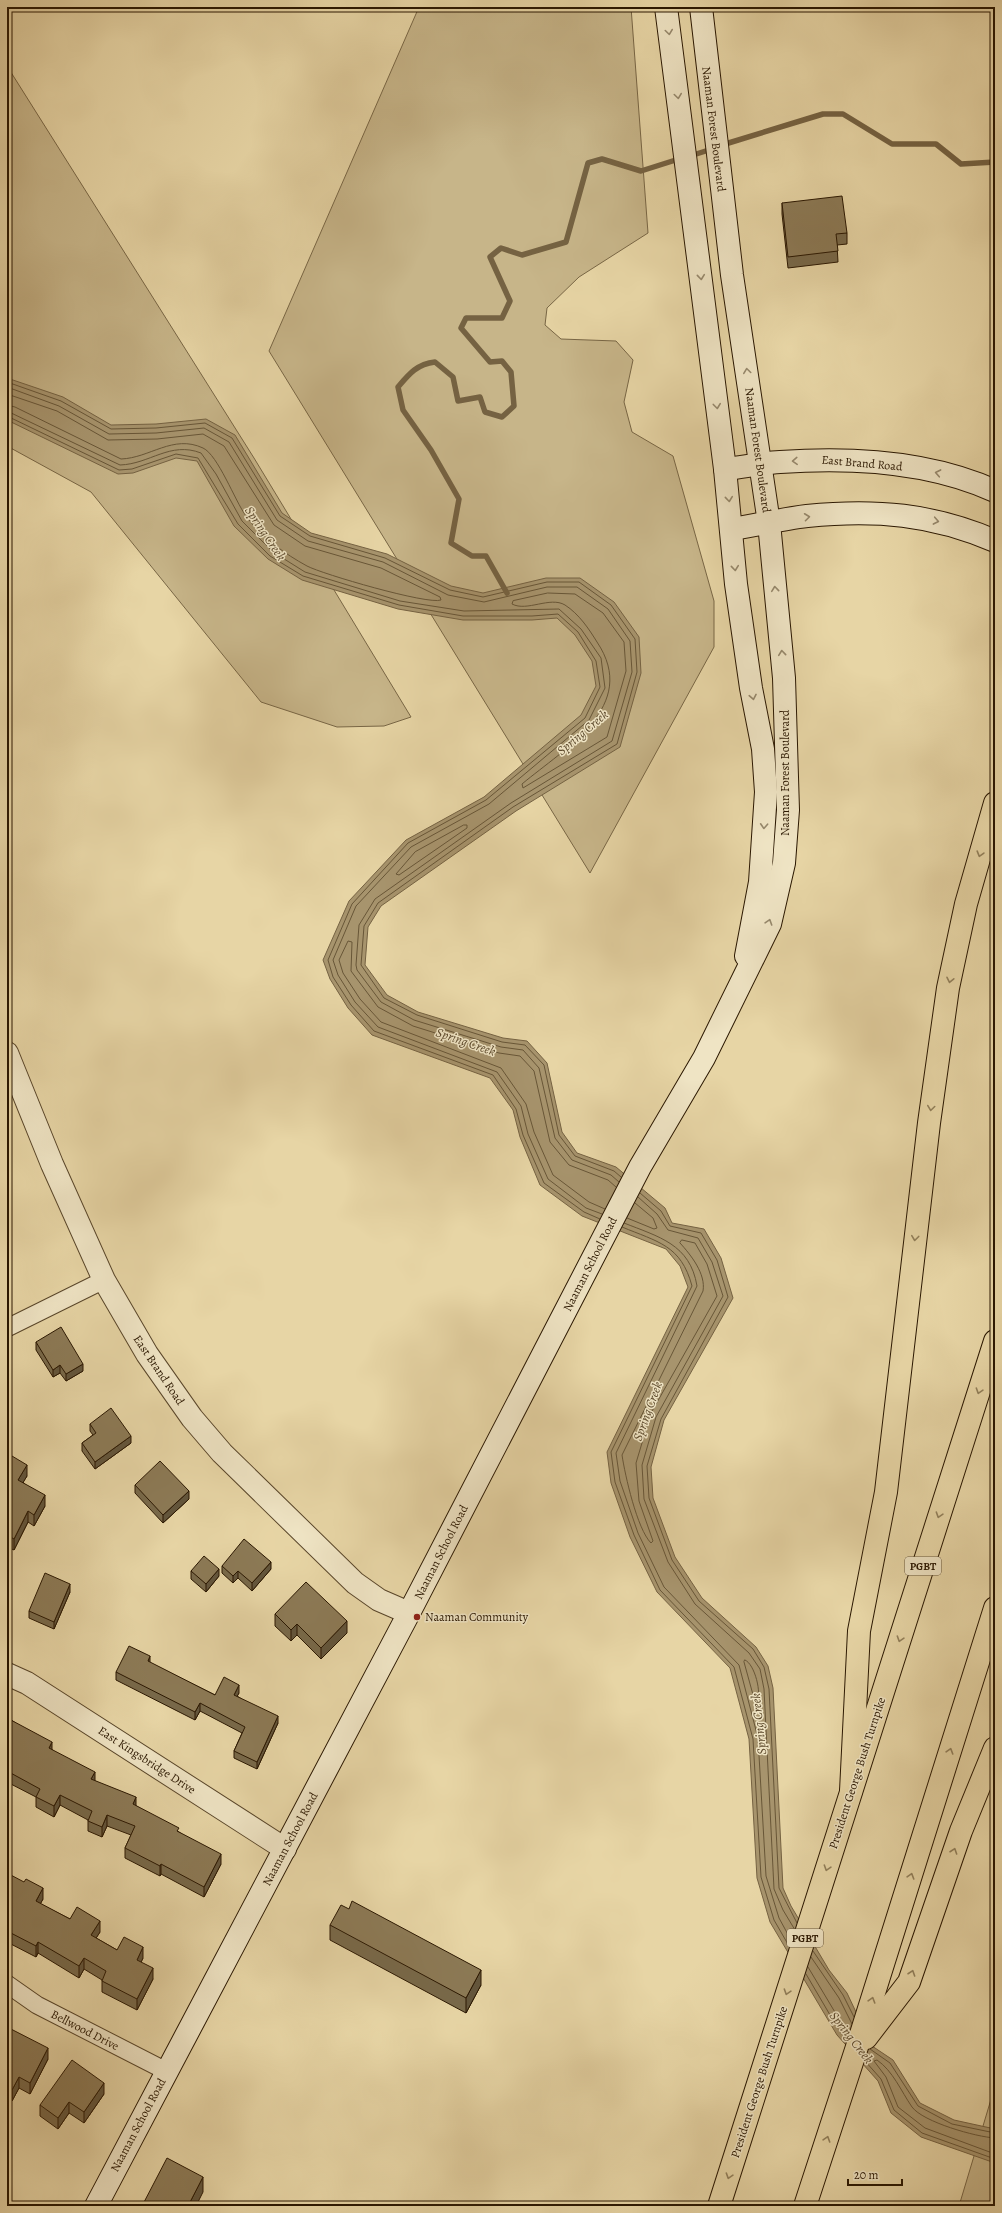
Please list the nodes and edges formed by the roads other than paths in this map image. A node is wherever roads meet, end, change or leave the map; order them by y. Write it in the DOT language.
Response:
graph roads {
  1 [pos="666,7"];
  2 [pos="700,7"];
  3 [pos="760,465"];
  4 [pos="726,469"];
  5 [pos="989,486"];
  6 [pos="768,524"];
  7 [pos="732,529"];
  8 [pos="995,542"];
  9 [pos="995,803"];
  10 [pos="741,983"];
  11 [pos="7,1053"];
  12 [pos="104,1280"];
  13 [pos="7,1328"];
  14 [pos="995,1341"];
  15 [pos="995,1608"];
  16 [pos="409,1613"];
  17 [pos="7,1674"];
  18 [pos="995,1748"];
  19 [pos="851,1791"];
  20 [pos="285,1849"];
  21 [pos="7,1984"];
  22 [pos="856,2050"];
  23 [pos="166,2072"];
  24 [pos="96,2206"];
  25 [pos="719,2206"];
  26 [pos="805,2206"];
  1 -- 4 [label="main road, Naaman Forest Boulevard, one-way"];
  3 -- 2 [label="main road, Naaman Forest Boulevard, one-way"];
  3 -- 4 [label="main road, East Brand Road"];
  5 -- 3 [label="main road, East Brand Road, one-way"];
  3 -- 6 [label="main road, Naaman Forest Boulevard"];
  4 -- 7 [label="main road, Naaman Forest Boulevard, one-way"];
  6 -- 7 [label="main road"];
  6 -- 8 [label="main road, one-way"];
  10 -- 6 [label="main road, Naaman Forest Boulevard, one-way"];
  7 -- 10 [label="main road, Naaman Forest Boulevard, one-way"];
  9 -- 19 [label="highway, one-way"];
  10 -- 16 [label="main road, Naaman School Road"];
  11 -- 12 [label="main road, East Brand Road"];
  12 -- 13 [label="street"];
  12 -- 16 [label="main road, East Brand Road"];
  14 -- 19 [label="highway, President George Bush Turnpike / PGBT, one-way"];
  22 -- 15 [label="highway, one-way"];
  16 -- 20 [label="main road, Naaman School Road"];
  17 -- 20 [label="main road, East Kingsbridge Drive"];
  22 -- 18 [label="highway, one-way"];
  19 -- 25 [label="highway, President George Bush Turnpike / PGBT, one-way"];
  20 -- 23 [label="main road, Naaman School Road"];
  21 -- 23 [label="street, Bellwood Drive"];
  26 -- 22 [label="highway, one-way"];
  23 -- 24 [label="main road, Naaman School Road"];
}
